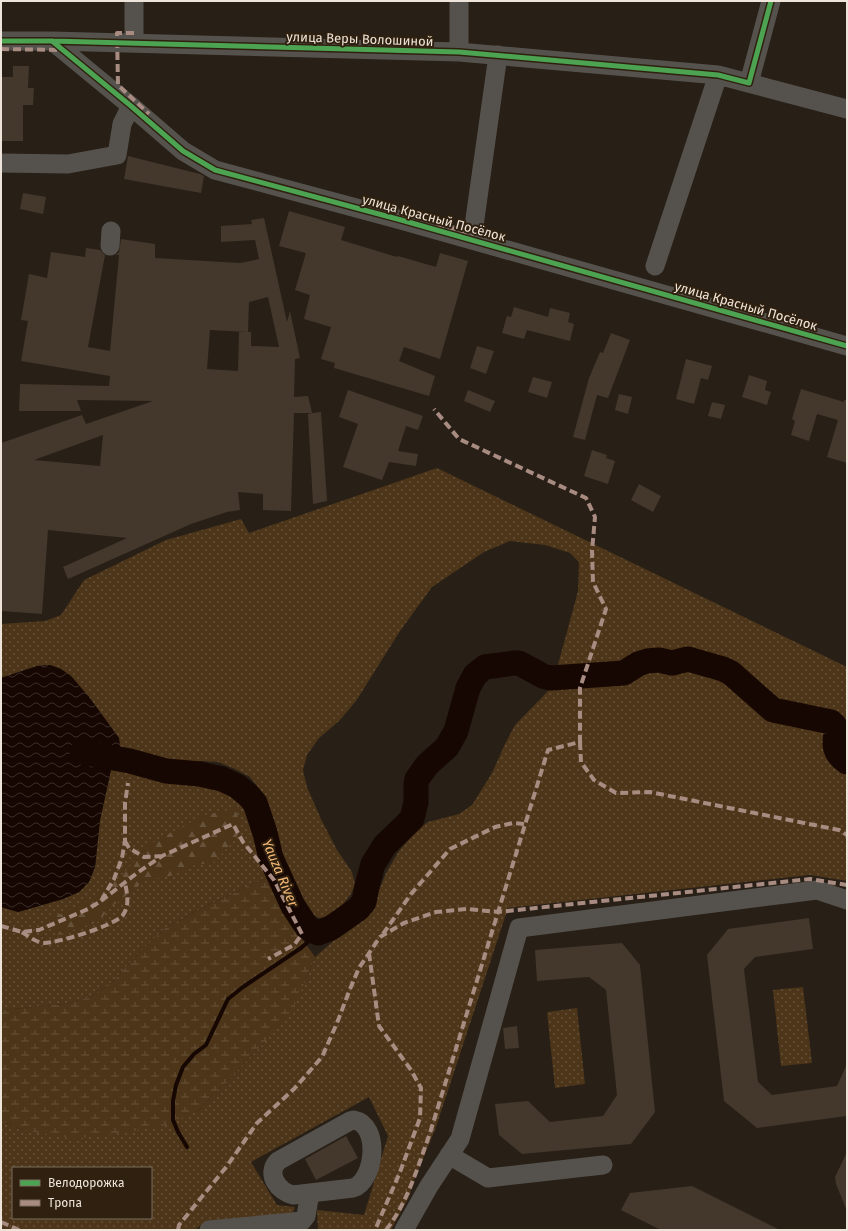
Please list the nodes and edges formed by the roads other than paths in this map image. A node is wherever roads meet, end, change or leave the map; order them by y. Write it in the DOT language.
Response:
graph roads {
  1 [pos="134,1"];
  2 [pos="459,1"];
  3 [pos="771,1"];
  4 [pos="1,41"];
  5 [pos="52,41"];
  6 [pos="134,43"];
  7 [pos="459,52"];
  8 [pos="498,55"];
  9 [pos="718,75"];
  10 [pos="749,83"];
  11 [pos="131,106"];
  12 [pos="847,110"];
  13 [pos="1,163"];
  14 [pos="472,240"];
  15 [pos="655,266"];
  16 [pos="847,346"];
  17 [pos="847,900"];
  18 [pos="449,1155"];
  19 [pos="603,1166"];
  20 [pos="310,1193"];
  21 [pos="209,1230"];
  22 [pos="404,1230"];
  1 -- 6 [label="street"];
  2 -- 7 [label="street"];
  3 -- 10 [label="street"];
  4 -- 5 [label="street, улица Веры Волошиной"];
  5 -- 6 [label="street, улица Веры Волошиной"];
  5 -- 11 [label="street, улица Красный Посёлок"];
  6 -- 7 [label="street, улица Веры Волошиной"];
  7 -- 8 [label="street, улица Веры Волошиной"];
  8 -- 9 [label="street, улица Веры Волошиной"];
  8 -- 14 [label="street"];
  9 -- 10 [label="street, улица Веры Волошиной"];
  9 -- 15 [label="street"];
  10 -- 12 [label="street, улица Веры Волошиной"];
  11 -- 13 [label="street"];
  11 -- 14 [label="street, улица Красный Посёлок"];
  14 -- 16 [label="street, улица Красный Посёлок"];
  17 -- 18 [label="street"];
  18 -- 19 [label="street"];
  18 -- 22 [label="street"];
  20 -- 20 [label="street"];
  20 -- 21 [label="street"];
}
